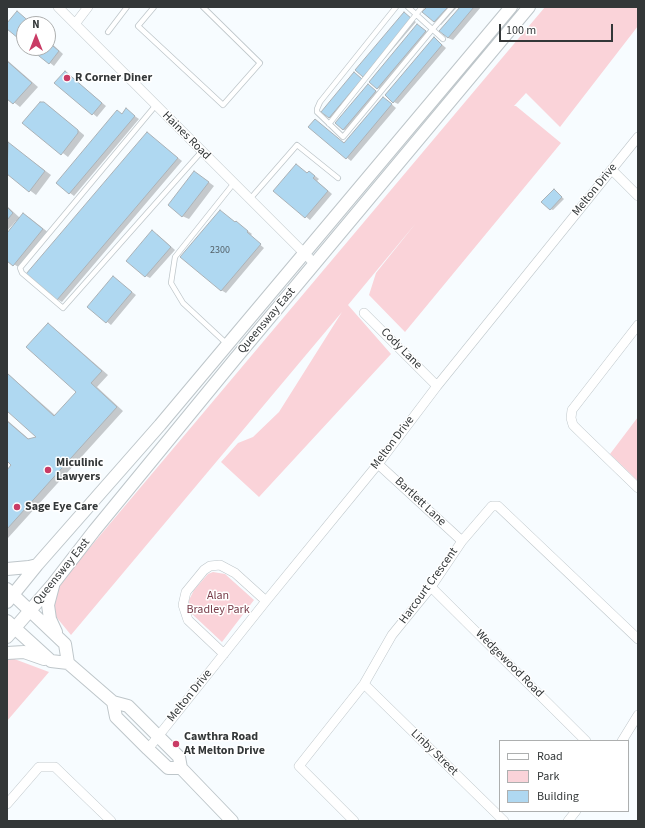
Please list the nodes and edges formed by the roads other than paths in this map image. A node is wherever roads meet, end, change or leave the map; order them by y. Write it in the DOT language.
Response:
graph roads {
  1 [pos="58,7"];
  2 [pos="88,7"];
  3 [pos="127,7"];
  4 [pos="154,7"];
  5 [pos="203,7"];
  6 [pos="396,7"];
  7 [pos="408,7"];
  8 [pos="422,7"];
  9 [pos="452,7"];
  10 [pos="510,7"];
  11 [pos="529,7"];
  12 [pos="416,15"];
  13 [pos="75,24"];
  14 [pos="432,30"];
  15 [pos="108,32"];
  16 [pos="443,39"];
  17 [pos="156,105"];
  18 [pos="329,124"];
  19 [pos="638,137"];
  20 [pos="202,151"];
  21 [pos="612,170"];
  22 [pos="338,178"];
  23 [pos="234,183"];
  24 [pos="638,196"];
  25 [pos="250,199"];
  26 [pos="304,253"];
  27 [pos="315,264"];
  28 [pos="364,313"];
  29 [pos="638,325"];
  30 [pos="227,344"];
  31 [pos="437,386"];
  32 [pos="378,464"];
  33 [pos="638,488"];
  34 [pos="462,541"];
  35 [pos="37,565"];
  36 [pos="7,569"];
  37 [pos="53,584"];
  38 [pos="431,587"];
  39 [pos="8,597"];
  40 [pos="266,601"];
  41 [pos="30,611"];
  42 [pos="9,626"];
  43 [pos="59,638"];
  44 [pos="638,639"];
  45 [pos="7,653"];
  46 [pos="224,654"];
  47 [pos="50,661"];
  48 [pos="68,663"];
  49 [pos="364,684"];
  50 [pos="113,702"];
  51 [pos="638,715"];
  52 [pos="159,735"];
  53 [pos="585,740"];
  54 [pos="623,740"];
  55 [pos="148,749"];
  56 [pos="181,768"];
  57 [pos="7,804"];
  58 [pos="575,812"];
  59 [pos="111,821"];
  60 [pos="232,821"];
  61 [pos="354,821"];
  62 [pos="504,821"];
  63 [pos="568,821"];
  1 -- 13 [label="street, Haines Road"];
  2 -- 13 [label="street"];
  3 -- 15 [label="lane"];
  4 -- 5 [label="lane"];
  6 -- 18 [label="lane"];
  7 -- 12 [label="lane"];
  8 -- 12 [label="lane"];
  9 -- 14 [label="lane"];
  10 -- 26 [label="main road, Queensway East"];
  11 -- 27 [label="main road, Queensway East"];
  12 -- 14 [label="lane"];
  12 -- 18 [label="lane"];
  13 -- 17 [label="street, Haines Road"];
  14 -- 16 [label="lane"];
  14 -- 18 [label="lane"];
  17 -- 20 [label="street, Haines Road"];
  17 -- 20 [label="lane"];
  19 -- 21 [label="street, Melton Drive"];
  20 -- 23 [label="street, Haines Road"];
  21 -- 24 [label="street"];
  21 -- 31 [label="street, Melton Drive"];
  22 -- 25 [label="lane"];
  23 -- 25 [label="street, Haines Road"];
  23 -- 30 [label="lane"];
  25 -- 26 [label="street, Haines Road"];
  26 -- 27 [label="street, Haines Road"];
  26 -- 30 [label="main road, Queensway East"];
  27 -- 37 [label="main road, Queensway East"];
  28 -- 31 [label="street, Cody Lane"];
  29 -- 33 [label="street"];
  30 -- 35 [label="main road, Queensway East"];
  31 -- 32 [label="street, Melton Drive"];
  32 -- 34 [label="street, Bartlett Lane"];
  32 -- 40 [label="street, Melton Drive"];
  34 -- 38 [label="street, Harcourt Crescent"];
  34 -- 44 [label="street, Harcourt Crescent"];
  35 -- 36 [label="main road"];
  35 -- 39 [label="main road, Queensway East"];
  37 -- 41 [label="main road, Queensway East"];
  37 -- 43 [label="main road"];
  38 -- 49 [label="street, Harcourt Crescent"];
  38 -- 53 [label="street, Wedgewood Road"];
  39 -- 41 [label="main road"];
  39 -- 42 [label="main road"];
  40 -- 46 [label="street, Melton Drive"];
  40 -- 46 [label="street"];
  41 -- 42 [label="main road, Queensway East"];
  41 -- 43 [label="main road"];
  42 -- 47 [label="main road"];
  43 -- 48 [label="main road"];
  45 -- 47 [label="main road"];
  46 -- 52 [label="street, Melton Drive"];
  47 -- 48 [label="main road"];
  48 -- 50 [label="main road"];
  49 -- 61 [label="street, Harcourt Crescent"];
  49 -- 62 [label="street, Linby Street"];
  50 -- 52 [label="main road"];
  50 -- 55 [label="main road"];
  51 -- 54 [label="street"];
  52 -- 55 [label="street, Melton Drive"];
  52 -- 56 [label="main road"];
  55 -- 56 [label="main road"];
  56 -- 60 [label="main road"];
  57 -- 59 [label="street"];
  58 -- 63 [label="street"];
}
